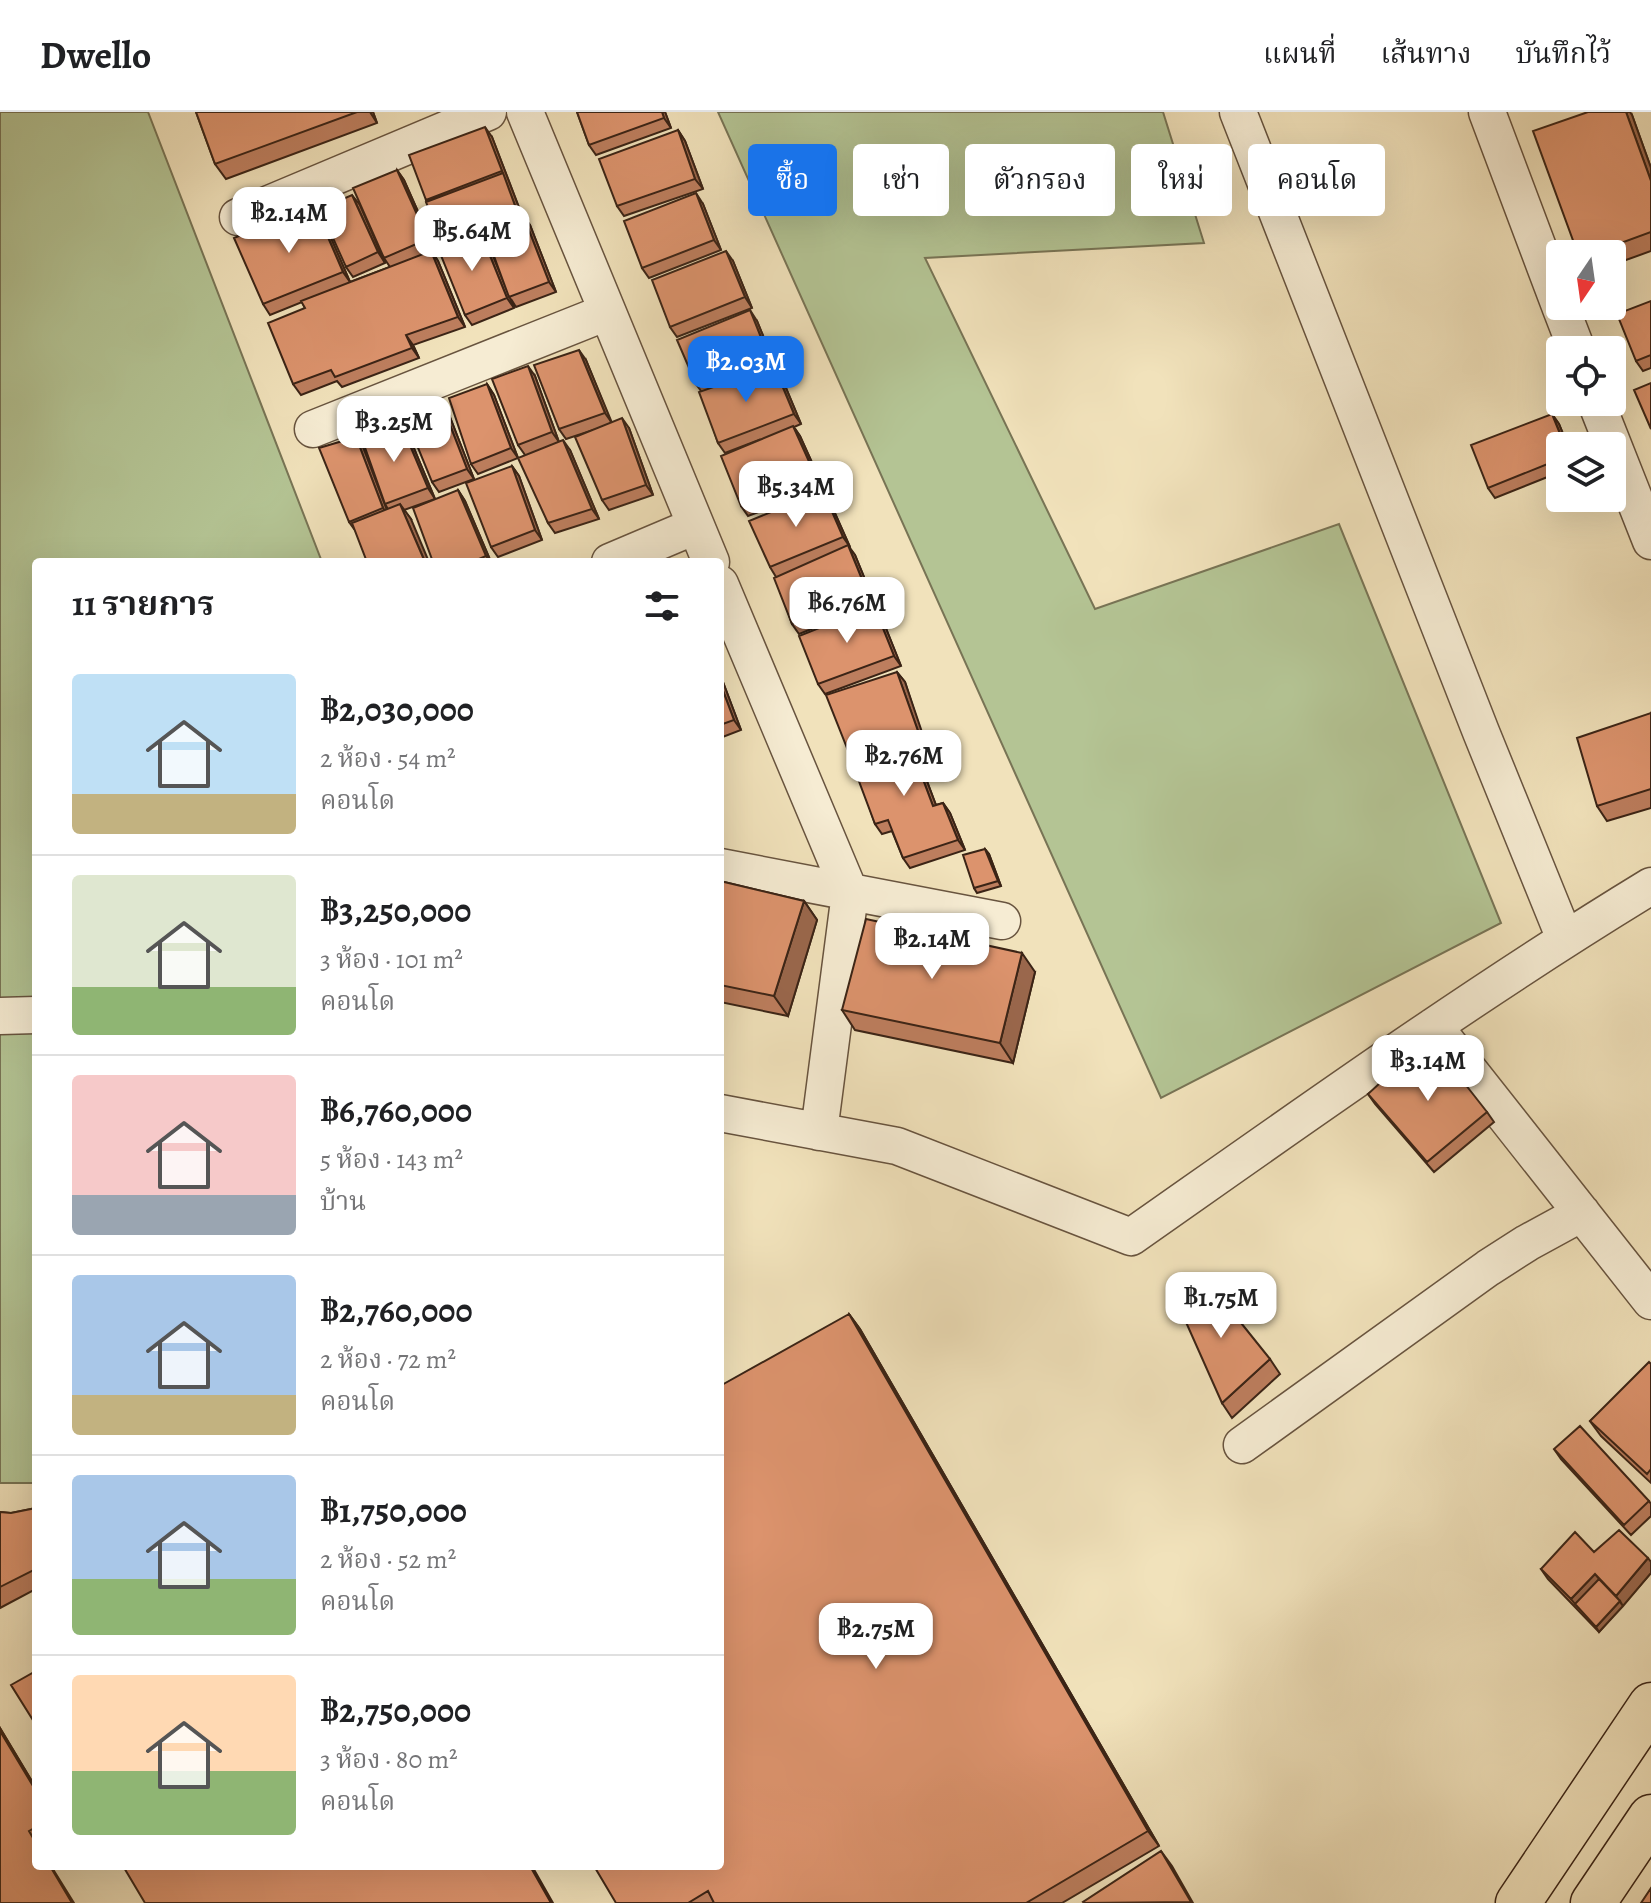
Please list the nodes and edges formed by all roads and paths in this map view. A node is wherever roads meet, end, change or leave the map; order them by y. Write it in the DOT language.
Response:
graph roads {
  1 [pos="488,112"];
  2 [pos="525,112"];
  3 [pos="1238,112"];
  4 [pos="1487,112"];
  5 [pos="238,217"];
  6 [pos="1546,269"];
  7 [pos="607,312"];
  8 [pos="1602,416"];
  9 [pos="313,429"];
  10 [pos="695,526"];
  11 [pos="1651,541"];
  12 [pos="619,558"];
  13 [pos="709,558"];
  14 [pos="724,594"];
  15 [pos="724,868"];
  16 [pos="1651,886"];
  17 [pos="850,893"];
  18 [pos="1002,921"];
  19 [pos="1565,939"];
  20 [pos="32,1015"];
  21 [pos="0,1016"];
  22 [pos="1434,1026"];
  23 [pos="724,1114"];
  24 [pos="819,1132"];
  25 [pos="1582,1213"];
  26 [pos="1651,1301"];
  27 [pos="1242,1445"];
  28 [pos="1651,1705"];
  29 [pos="1651,1817"];
  30 [pos="1518,1903"];
  31 [pos="1593,1903"];
  1 -- 5 [label="street"];
  2 -- 7 [label="street"];
  3 -- 19 [label="street"];
  4 -- 6 [label="street"];
  7 -- 9 [label="street"];
  7 -- 10 [label="street"];
  8 -- 11 [label="street"];
  10 -- 12 [label="street"];
  10 -- 13 [label="street"];
  14 -- 17 [label="street"];
  15 -- 17 [label="street"];
  16 -- 19 [label="street"];
  17 -- 18 [label="street"];
  17 -- 24 [label="street"];
  19 -- 22 [label="street"];
  20 -- 21 [label="street"];
  22 -- 24 [label="street"];
  22 -- 25 [label="street"];
  23 -- 24 [label="street"];
  25 -- 26 [label="street"];
  25 -- 27 [label="street"];
  28 -- 30 [label="main road"];
  29 -- 31 [label="main road"];
}
